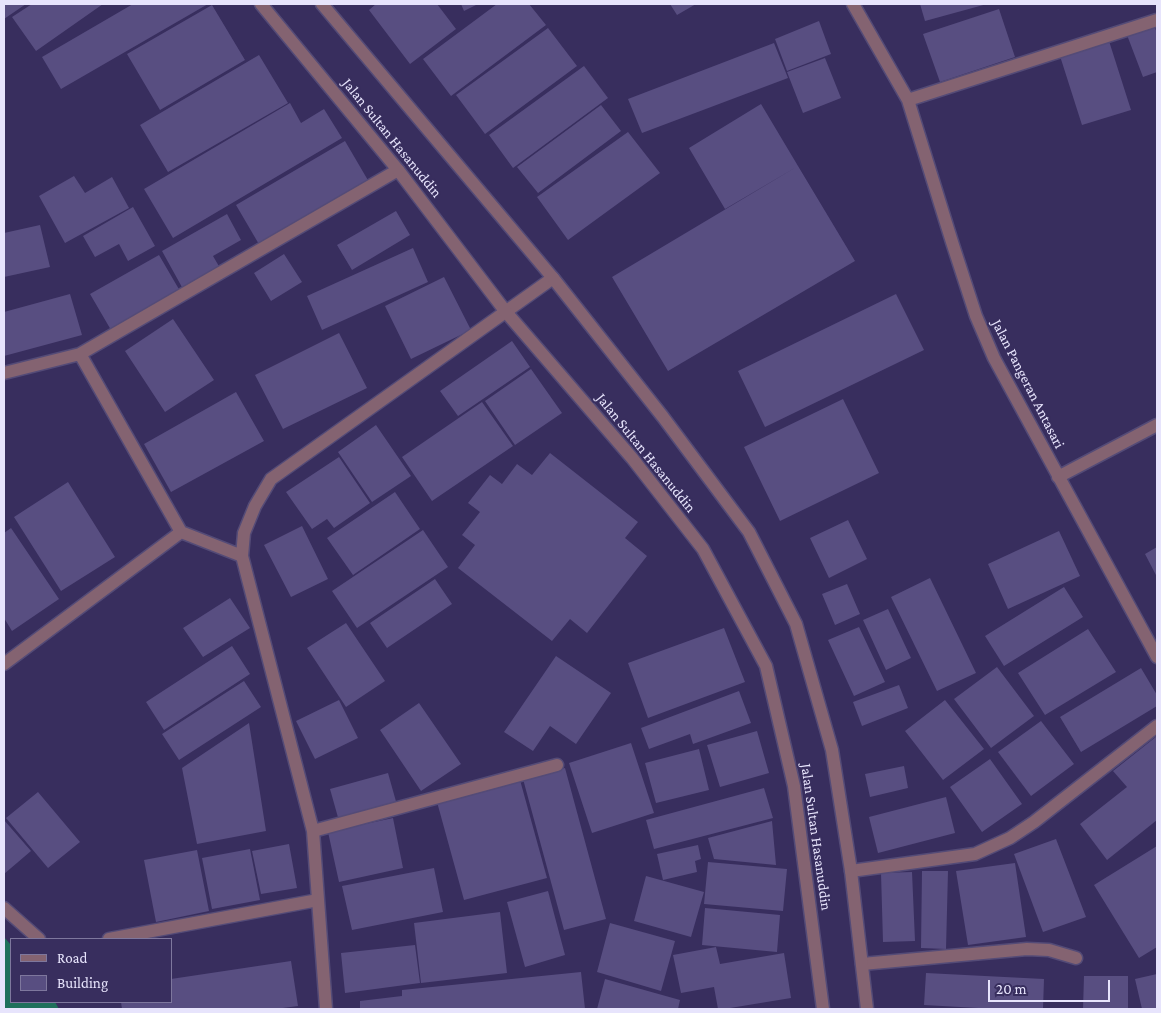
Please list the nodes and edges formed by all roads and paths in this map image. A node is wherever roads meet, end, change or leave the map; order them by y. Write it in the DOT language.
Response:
graph roads {
  1 [pos="261,4"];
  2 [pos="322,4"];
  3 [pos="857,5"];
  4 [pos="1157,20"];
  5 [pos="908,100"];
  6 [pos="398,170"];
  7 [pos="553,278"];
  8 [pos="506,312"];
  9 [pos="80,354"];
  10 [pos="4,373"];
  11 [pos="1157,425"];
  12 [pos="1058,477"];
  13 [pos="181,532"];
  14 [pos="242,556"];
  15 [pos="1157,657"];
  16 [pos="4,664"];
  17 [pos="1157,726"];
  18 [pos="557,765"];
  19 [pos="312,831"];
  20 [pos="851,871"];
  21 [pos="318,900"];
  22 [pos="4,908"];
  23 [pos="38,938"];
  24 [pos="114,938"];
  25 [pos="1076,958"];
  26 [pos="862,964"];
  27 [pos="326,1009"];
  28 [pos="823,1009"];
  29 [pos="867,1009"];
  1 -- 6 [label="street, Jalan Sultan Hasanuddin"];
  2 -- 7 [label="street, Jalan Sultan Hasanuddin"];
  3 -- 5 [label="street, Jalan Pangeran Antasari"];
  4 -- 5 [label="street"];
  5 -- 12 [label="street, Jalan Pangeran Antasari"];
  6 -- 8 [label="street, Jalan Sultan Hasanuddin"];
  6 -- 9 [label="street"];
  7 -- 8 [label="street"];
  7 -- 20 [label="street, Jalan Sultan Hasanuddin"];
  8 -- 14 [label="street"];
  8 -- 28 [label="street, Jalan Sultan Hasanuddin"];
  9 -- 10 [label="street"];
  9 -- 13 [label="street"];
  11 -- 12 [label="street"];
  12 -- 15 [label="street, Jalan Pangeran Antasari"];
  13 -- 14 [label="street"];
  13 -- 16 [label="street"];
  14 -- 19 [label="street"];
  17 -- 20 [label="street"];
  18 -- 19 [label="street"];
  19 -- 21 [label="street"];
  20 -- 26 [label="street, Jalan Sultan Hasanuddin"];
  21 -- 24 [label="street"];
  21 -- 27 [label="street"];
  22 -- 23 [label="street"];
  25 -- 26 [label="street"];
  26 -- 29 [label="street, Jalan Sultan Hasanuddin"];
}
